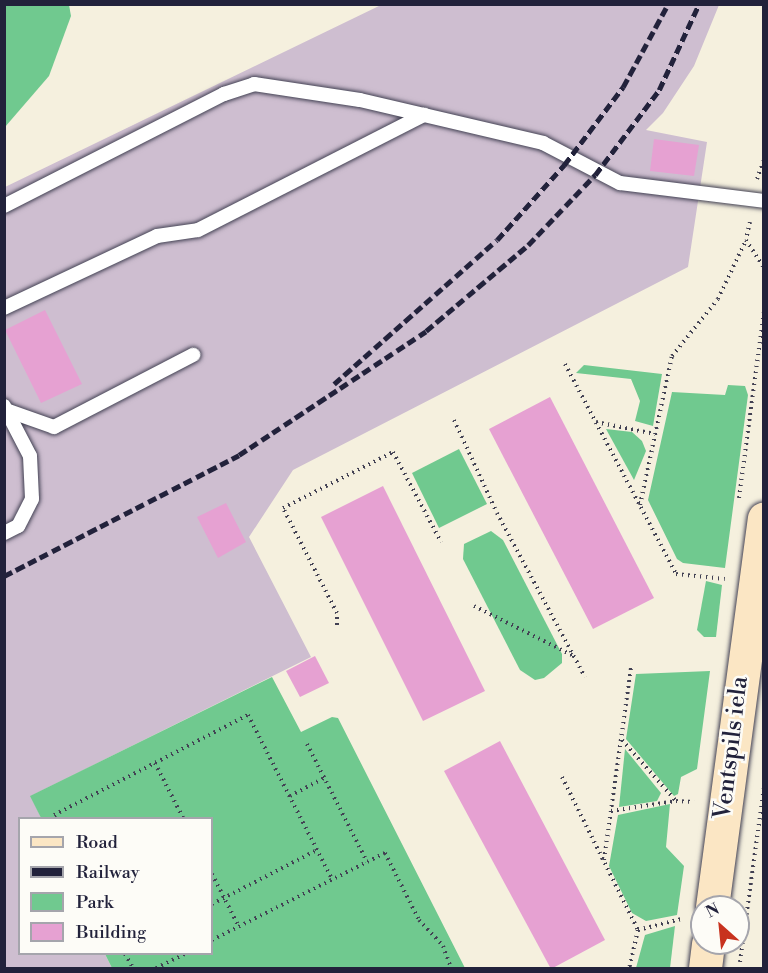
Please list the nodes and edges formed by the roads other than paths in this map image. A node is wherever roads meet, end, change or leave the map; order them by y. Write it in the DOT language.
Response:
graph roads {
  1 [pos="424,115"];
  2 [pos="764,201"];
  3 [pos="4,206"];
  4 [pos="4,308"];
  5 [pos="193,355"];
  6 [pos="5,408"];
  7 [pos="764,518"];
  8 [pos="4,533"];
  9 [pos="714,895"];
  1 -- 2 [label="lane"];
  1 -- 3 [label="lane"];
  1 -- 4 [label="lane"];
  5 -- 6 [label="lane"];
  6 -- 8 [label="lane"];
  7 -- 9 [label="street, Ventspils iela"];
}
